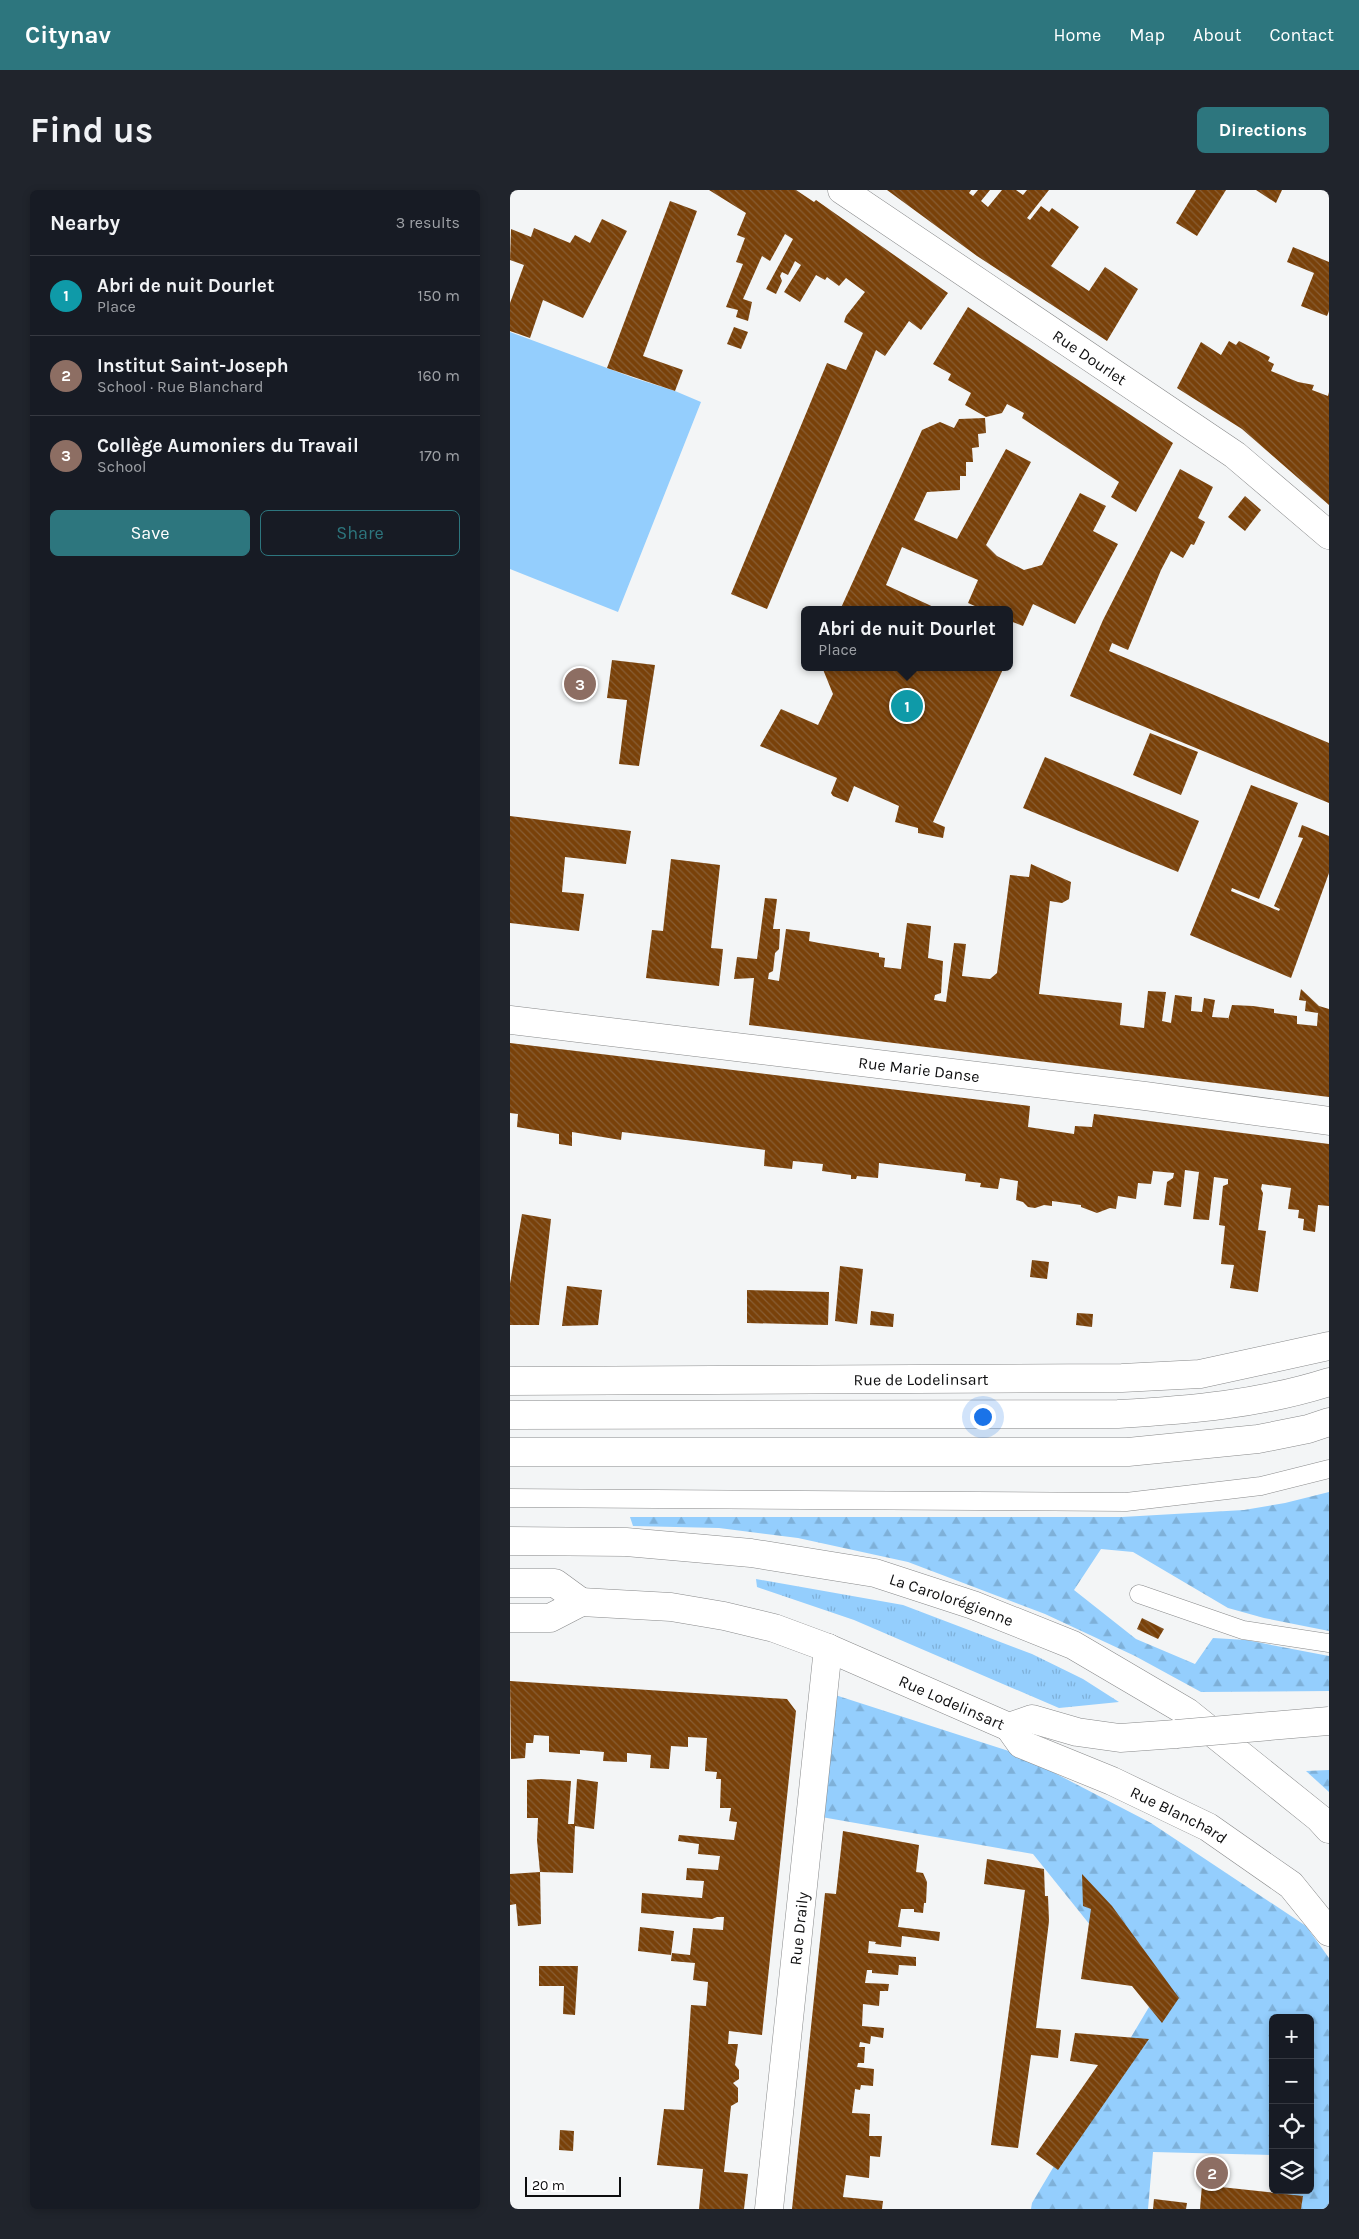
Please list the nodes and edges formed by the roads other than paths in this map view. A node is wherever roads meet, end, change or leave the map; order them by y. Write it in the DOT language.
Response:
graph roads {
  1 [pos="842,190"];
  2 [pos="1329,534"];
  3 [pos="510,1020"];
  4 [pos="1329,1121"];
  5 [pos="1329,1346"];
  6 [pos="510,1381"];
  7 [pos="1329,1382"];
  8 [pos="510,1415"];
  9 [pos="1329,1422"];
  10 [pos="510,1452"];
  11 [pos="1329,1469"];
  12 [pos="510,1498"];
  13 [pos="510,1541"];
  14 [pos="510,1583"];
  15 [pos="1139,1594"];
  16 [pos="581,1602"];
  17 [pos="510,1618"];
  18 [pos="1329,1643"];
  19 [pos="828,1648"];
  20 [pos="1329,1721"];
  21 [pos="1009,1727"];
  22 [pos="1329,1829"];
  23 [pos="1329,1932"];
  24 [pos="769,2209"];
  1 -- 2 [label="main road, Rue Dourlet"];
  3 -- 4 [label="main road, Rue Marie Danse"];
  5 -- 6 [label="main road, Rue de Lodelinsart"];
  7 -- 8 [label="main road"];
  9 -- 10 [label="main road"];
  11 -- 12 [label="lane"];
  13 -- 22 [label="main road, La Carolorégienne"];
  14 -- 16 [label="main road"];
  15 -- 18 [label="lane"];
  16 -- 17 [label="main road"];
  16 -- 19 [label="main road, Rue Lodelinsart"];
  19 -- 21 [label="main road, Rue Lodelinsart"];
  19 -- 24 [label="main road, Rue Draily"];
  20 -- 21 [label="main road, Rue Lodelinsart, bridge"];
  21 -- 23 [label="main road, Rue Blanchard"];
}
